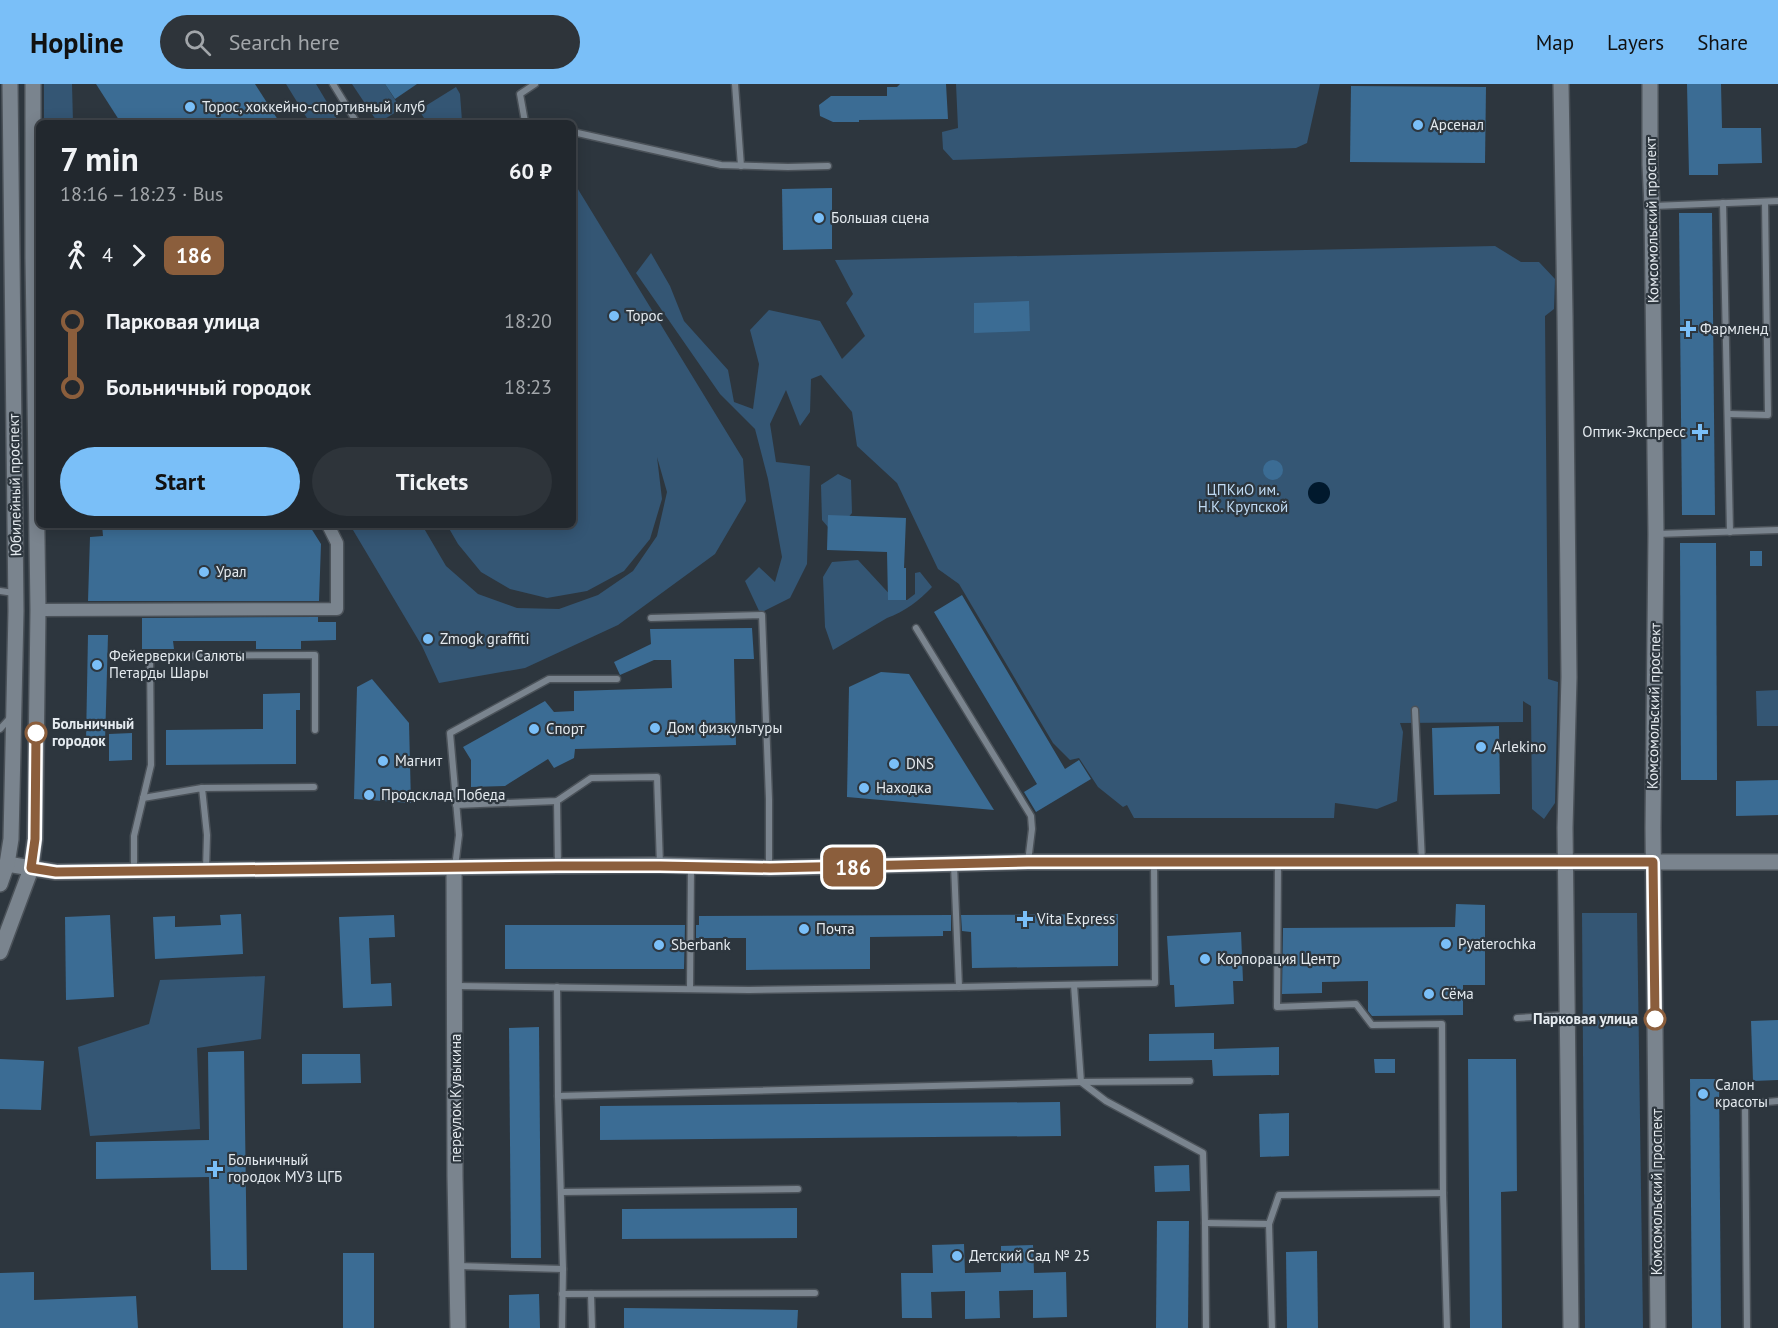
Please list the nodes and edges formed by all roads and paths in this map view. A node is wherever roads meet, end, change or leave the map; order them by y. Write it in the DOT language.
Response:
graph roads {
  1 [pos="10,84"];
  2 [pos="33,84"];
  3 [pos="333,84"];
  4 [pos="535,84"];
  5 [pos="735,84"];
  6 [pos="1561,84"];
  7 [pos="1650,84"];
  8 [pos="355,120"];
  9 [pos="525,120"];
  10 [pos="576,133"];
  11 [pos="741,166"];
  12 [pos="828,166"];
  13 [pos="1778,201"];
  14 [pos="1765,202"];
  15 [pos="1723,203"];
  16 [pos="1652,206"];
  17 [pos="36,258"];
  18 [pos="1729,414"];
  19 [pos="38,528"];
  20 [pos="330,528"];
  21 [pos="1778,530"];
  22 [pos="1730,532"];
  23 [pos="1656,534"];
  24 [pos="0,591"];
  25 [pos="16,593"];
  26 [pos="38,610"];
  27 [pos="651,618"];
  28 [pos="916,628"];
  29 [pos="617,679"];
  30 [pos="1415,711"];
  31 [pos="15,712"];
  32 [pos="0,729"];
  33 [pos="315,730"];
  34 [pos="314,787"];
  35 [pos="202,788"];
  36 [pos="143,798"];
  37 [pos="557,801"];
  38 [pos="456,805"];
  39 [pos="1278,861"];
  40 [pos="1565,861"];
  41 [pos="4,862"];
  42 [pos="1028,862"];
  43 [pos="1154,862"];
  44 [pos="1422,862"];
  45 [pos="1653,862"];
  46 [pos="1778,862"];
  47 [pos="954,864"];
  48 [pos="558,866"];
  49 [pos="660,866"];
  50 [pos="691,866"];
  51 [pos="31,868"];
  52 [pos="454,868"];
  53 [pos="770,868"];
  54 [pos="206,870"];
  55 [pos="134,872"];
  56 [pos="0,884"];
  57 [pos="0,952"];
  58 [pos="1074,985"];
  59 [pos="456,986"];
  60 [pos="557,987"];
  61 [pos="959,987"];
  62 [pos="690,988"];
  63 [pos="1567,1015"];
  64 [pos="1517,1018"];
  65 [pos="1190,1081"];
  66 [pos="1081,1082"];
  67 [pos="558,1096"];
  68 [pos="1778,1101"];
  69 [pos="798,1190"];
  70 [pos="562,1192"];
  71 [pos="1443,1193"];
  72 [pos="1205,1223"];
  73 [pos="1269,1224"];
  74 [pos="458,1266"];
  75 [pos="563,1269"];
  76 [pos="815,1293"];
  77 [pos="562,1294"];
  78 [pos="591,1294"];
  79 [pos="458,1328"];
  80 [pos="562,1328"];
  81 [pos="592,1328"];
  82 [pos="1206,1328"];
  83 [pos="1272,1328"];
  84 [pos="1447,1328"];
  85 [pos="1570,1328"];
  86 [pos="1658,1328"];
  87 [pos="1747,1328"];
  1 -- 25 [label="main road, Юбилейный проспект"];
  2 -- 17 [label="main road, Юбилейный проспект"];
  3 -- 8 [label="lane"];
  4 -- 9 [label="lane"];
  5 -- 11 [label="lane"];
  6 -- 40 [label="main road"];
  7 -- 16 [label="main road, Комсомольский проспект"];
  10 -- 11 [label="lane"];
  11 -- 12 [label="lane"];
  13 -- 14 [label="lane"];
  14 -- 15 [label="lane"];
  14 -- 18 [label="lane"];
  15 -- 16 [label="lane"];
  15 -- 18 [label="lane"];
  16 -- 23 [label="main road, Комсомольский проспект"];
  18 -- 22 [label="lane"];
  19 -- 26 [label="main road, Юбилейный проспект"];
  20 -- 26 [label="street"];
  21 -- 22 [label="lane"];
  22 -- 23 [label="lane"];
  23 -- 45 [label="main road, Комсомольский проспект"];
  24 -- 25 [label="lane"];
  25 -- 31 [label="main road, Юбилейный проспект"];
  26 -- 51 [label="main road, Юбилейный проспект"];
  27 -- 53 [label="lane"];
  28 -- 42 [label="lane"];
  29 -- 38 [label="lane"];
  30 -- 44 [label="lane"];
  31 -- 32 [label="lane"];
  31 -- 41 [label="main road, Юбилейный проспект"];
  33 -- 36 [label="lane"];
  34 -- 35 [label="lane"];
  35 -- 36 [label="lane"];
  35 -- 54 [label="lane"];
  36 -- 55 [label="lane"];
  37 -- 38 [label="lane"];
  37 -- 48 [label="lane"];
  37 -- 49 [label="lane"];
  38 -- 52 [label="lane"];
  39 -- 43 [label="main road"];
  39 -- 44 [label="main road"];
  39 -- 71 [label="lane"];
  40 -- 44 [label="main road"];
  40 -- 45 [label="main road"];
  40 -- 63 [label="main road"];
  41 -- 51 [label="main road"];
  41 -- 56 [label="main road, Юбилейный проспект"];
  42 -- 43 [label="main road"];
  42 -- 47 [label="main road"];
  43 -- 58 [label="lane"];
  45 -- 46 [label="main road"];
  45 -- 86 [label="main road, Комсомольский проспект"];
  47 -- 53 [label="main road"];
  47 -- 61 [label="lane"];
  48 -- 49 [label="main road"];
  48 -- 52 [label="main road"];
  49 -- 50 [label="main road"];
  50 -- 53 [label="main road"];
  50 -- 62 [label="lane"];
  51 -- 55 [label="main road"];
  51 -- 57 [label="main road, Юбилейный проспект"];
  52 -- 54 [label="main road"];
  52 -- 59 [label="main road, переулок Кувыкина"];
  54 -- 55 [label="main road"];
  58 -- 61 [label="lane"];
  58 -- 66 [label="lane"];
  59 -- 60 [label="lane"];
  59 -- 74 [label="main road, переулок Кувыкина"];
  60 -- 62 [label="lane"];
  60 -- 67 [label="lane"];
  61 -- 62 [label="lane"];
  63 -- 64 [label="lane"];
  63 -- 85 [label="main road"];
  65 -- 66 [label="lane"];
  66 -- 67 [label="lane"];
  66 -- 72 [label="lane"];
  67 -- 70 [label="lane"];
  68 -- 87 [label="lane"];
  69 -- 70 [label="lane"];
  70 -- 75 [label="lane"];
  71 -- 73 [label="lane"];
  71 -- 84 [label="lane"];
  72 -- 73 [label="lane"];
  72 -- 82 [label="lane"];
  73 -- 83 [label="lane"];
  74 -- 75 [label="lane"];
  74 -- 79 [label="main road, переулок Кувыкина"];
  75 -- 77 [label="lane"];
  76 -- 78 [label="lane"];
  77 -- 78 [label="lane"];
  77 -- 80 [label="lane"];
  78 -- 81 [label="lane"];
}
